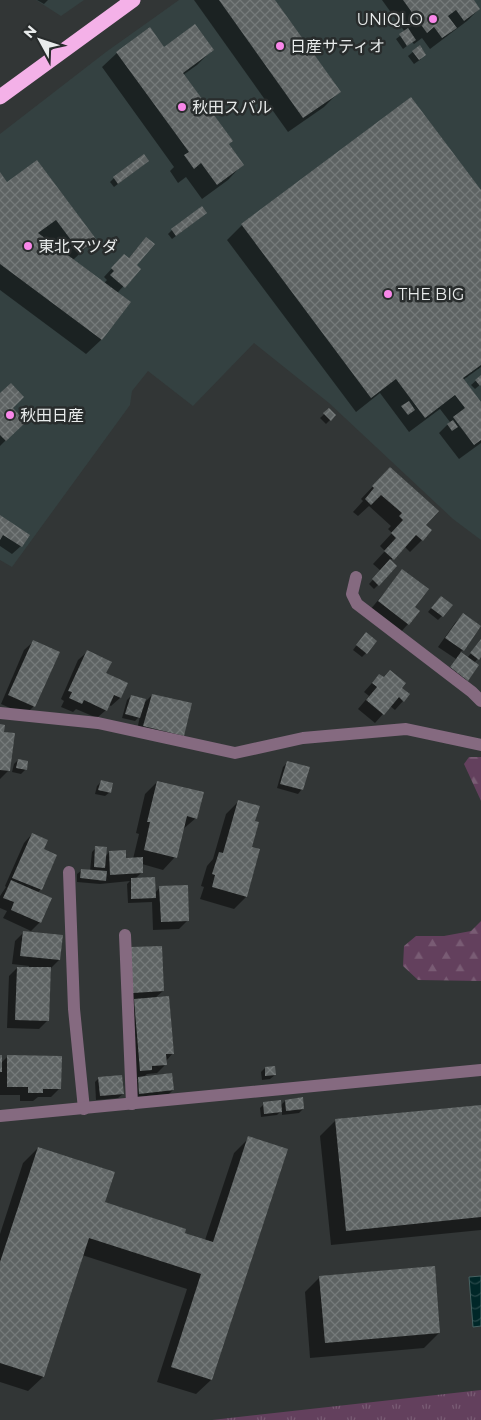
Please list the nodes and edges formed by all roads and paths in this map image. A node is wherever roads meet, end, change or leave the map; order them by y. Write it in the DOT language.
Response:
graph roads {
  1 [pos="133,0"];
  2 [pos="0,97"];
  3 [pos="356,577"];
  4 [pos="481,701"];
  5 [pos="0,713"];
  6 [pos="481,745"];
  7 [pos="69,872"];
  8 [pos="125,936"];
  9 [pos="481,1070"];
  10 [pos="132,1104"];
  11 [pos="84,1108"];
  12 [pos="0,1116"];
  1 -- 2 [label="highway"];
  3 -- 4 [label="street"];
  5 -- 6 [label="street"];
  7 -- 11 [label="street"];
  8 -- 10 [label="street"];
  9 -- 10 [label="street"];
  10 -- 11 [label="street"];
  11 -- 12 [label="street"];
}
